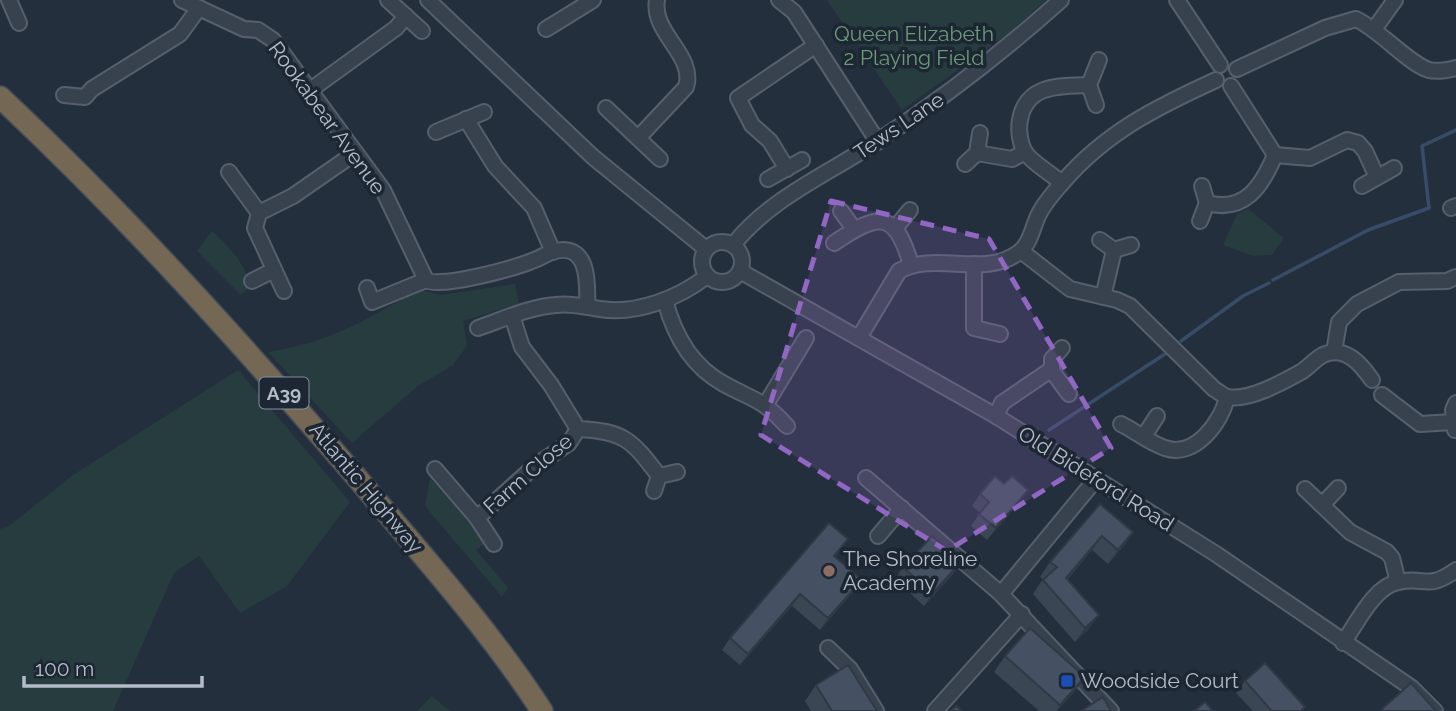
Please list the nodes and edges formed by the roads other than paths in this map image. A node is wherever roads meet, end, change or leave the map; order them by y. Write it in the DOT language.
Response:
graph roads {
  1 [pos="28,0"];
  2 [pos="182,0"];
  3 [pos="388,0"];
  4 [pos="428,0"];
  5 [pos="593,0"];
  6 [pos="657,0"];
  7 [pos="779,0"];
  8 [pos="1060,0"];
  9 [pos="1177,0"];
  10 [pos="1395,0"];
  11 [pos="11,4"];
  12 [pos="199,8"];
  13 [pos="406,16"];
  14 [pos="19,23"];
  15 [pos="1375,28"];
  16 [pos="546,29"];
  17 [pos="422,31"];
  18 [pos="816,45"];
  19 [pos="1099,60"];
  20 [pos="1220,65"];
  21 [pos="1456,68"];
  22 [pos="1237,69"];
  23 [pos="1216,80"];
  24 [pos="1089,85"];
  25 [pos="1231,86"];
  26 [pos="309,91"];
  27 [pos="64,95"];
  28 [pos="0,97"];
  29 [pos="1096,105"];
  30 [pos="607,108"];
  31 [pos="484,112"];
  32 [pos="466,119"];
  33 [pos="436,132"];
  34 [pos="980,134"];
  35 [pos="638,138"];
  36 [pos="878,142"];
  37 [pos="1025,152"];
  38 [pos="355,153"];
  39 [pos="977,153"];
  40 [pos="1275,155"];
  41 [pos="660,159"];
  42 [pos="802,160"];
  43 [pos="965,164"];
  44 [pos="1394,167"];
  45 [pos="787,169"];
  46 [pos="229,172"];
  47 [pos="1377,177"];
  48 [pos="768,178"];
  49 [pos="1062,183"];
  50 [pos="1202,186"];
  51 [pos="1362,186"];
  52 [pos="1207,203"];
  53 [pos="910,210"];
  54 [pos="841,211"];
  55 [pos="259,213"];
  56 [pos="1200,221"];
  57 [pos="896,227"];
  58 [pos="854,229"];
  59 [pos="1100,240"];
  60 [pos="834,243"];
  61 [pos="733,245"];
  62 [pos="1130,245"];
  63 [pos="706,249"];
  64 [pos="1114,250"];
  65 [pos="1021,251"];
  66 [pos="553,252"];
  67 [pos="974,264"];
  68 [pos="911,265"];
  69 [pos="274,271"];
  70 [pos="740,271"];
  71 [pos="707,276"];
  72 [pos="1456,277"];
  73 [pos="252,281"];
  74 [pos="426,281"];
  75 [pos="367,288"];
  76 [pos="284,291"];
  77 [pos="1102,297"];
  78 [pos="665,300"];
  79 [pos="587,306"];
  80 [pos="512,316"];
  81 [pos="478,328"];
  82 [pos="1000,334"];
  83 [pos="860,336"];
  84 [pos="806,338"];
  85 [pos="1062,348"];
  86 [pos="1334,352"];
  87 [pos="1052,371"];
  88 [pos="1372,380"];
  89 [pos="1069,394"];
  90 [pos="1382,395"];
  91 [pos="1227,397"];
  92 [pos="1456,403"];
  93 [pos="766,404"];
  94 [pos="996,416"];
  95 [pos="1157,416"];
  96 [pos="1121,424"];
  97 [pos="787,426"];
  98 [pos="1455,426"];
  99 [pos="578,429"];
  100 [pos="1144,436"];
  101 [pos="435,470"];
  102 [pos="677,471"];
  103 [pos="659,476"];
  104 [pos="866,478"];
  105 [pos="1096,479"];
  106 [pos="1338,488"];
  107 [pos="1305,489"];
  108 [pos="654,491"];
  109 [pos="1322,505"];
  110 [pos="902,508"];
  111 [pos="477,518"];
  112 [pos="878,536"];
  113 [pos="494,544"];
  114 [pos="1456,570"];
  115 [pos="1398,582"];
  116 [pos="1001,594"];
  117 [pos="1022,614"];
  118 [pos="1343,643"];
  119 [pos="828,648"];
  120 [pos="542,711"];
  121 [pos="876,711"];
  122 [pos="935,711"];
  123 [pos="1111,711"];
  124 [pos="1435,711"];
  1 -- 11 [label="street"];
  2 -- 12 [label="street, Rookabear Avenue"];
  3 -- 13 [label="street"];
  4 -- 63 [label="street"];
  5 -- 16 [label="street"];
  6 -- 35 [label="street"];
  7 -- 18 [label="street"];
  8 -- 36 [label="street, Tews Lane"];
  9 -- 20 [label="street"];
  10 -- 15 [label="street"];
  11 -- 14 [label="street"];
  12 -- 26 [label="street, Rookabear Avenue"];
  12 -- 27 [label="street"];
  13 -- 17 [label="street"];
  13 -- 26 [label="street"];
  15 -- 21 [label="street"];
  15 -- 22 [label="street"];
  18 -- 36 [label="street"];
  18 -- 45 [label="street"];
  19 -- 24 [label="street"];
  20 -- 22 [label="street"];
  20 -- 23 [label="street"];
  22 -- 25 [label="street"];
  23 -- 25 [label="street"];
  23 -- 49 [label="street"];
  24 -- 29 [label="street"];
  24 -- 37 [label="street"];
  25 -- 40 [label="street"];
  26 -- 38 [label="street, Rookabear Avenue"];
  28 -- 120 [label="highway, Atlantic Highway / A39"];
  30 -- 35 [label="street"];
  31 -- 32 [label="street"];
  32 -- 33 [label="street"];
  32 -- 66 [label="street"];
  34 -- 39 [label="street"];
  35 -- 41 [label="street"];
  36 -- 61 [label="street, Tews Lane"];
  37 -- 39 [label="street"];
  37 -- 49 [label="street"];
  38 -- 55 [label="street"];
  38 -- 74 [label="street, Rookabear Avenue"];
  39 -- 43 [label="street"];
  40 -- 47 [label="street"];
  40 -- 52 [label="street"];
  42 -- 45 [label="street"];
  44 -- 47 [label="street"];
  45 -- 48 [label="street"];
  46 -- 55 [label="street"];
  47 -- 51 [label="street"];
  49 -- 65 [label="street"];
  50 -- 52 [label="street"];
  52 -- 56 [label="street"];
  53 -- 57 [label="street"];
  54 -- 58 [label="street"];
  55 -- 69 [label="street"];
  57 -- 58 [label="street"];
  57 -- 68 [label="street"];
  58 -- 60 [label="street"];
  59 -- 64 [label="street"];
  61 -- 63 [label="street"];
  61 -- 70 [label="street"];
  62 -- 64 [label="street"];
  63 -- 71 [label="street"];
  64 -- 77 [label="street"];
  65 -- 67 [label="street"];
  65 -- 77 [label="street"];
  66 -- 74 [label="street"];
  66 -- 79 [label="street"];
  67 -- 68 [label="street"];
  67 -- 82 [label="street"];
  68 -- 83 [label="street"];
  69 -- 73 [label="street"];
  69 -- 76 [label="street"];
  70 -- 71 [label="street"];
  70 -- 83 [label="street, Old Bideford Road"];
  71 -- 78 [label="street"];
  72 -- 86 [label="street"];
  74 -- 75 [label="street"];
  77 -- 91 [label="street"];
  78 -- 79 [label="street"];
  78 -- 93 [label="street"];
  79 -- 80 [label="street"];
  80 -- 81 [label="street"];
  80 -- 99 [label="street, Farm Close"];
  83 -- 94 [label="street, Old Bideford Road"];
  84 -- 93 [label="street"];
  85 -- 87 [label="street"];
  86 -- 88 [label="street"];
  86 -- 91 [label="street"];
  87 -- 89 [label="street"];
  87 -- 94 [label="street"];
  90 -- 98 [label="street"];
  91 -- 100 [label="street"];
  92 -- 98 [label="street"];
  93 -- 97 [label="street"];
  94 -- 105 [label="street, Old Bideford Road"];
  95 -- 100 [label="street"];
  96 -- 100 [label="street"];
  99 -- 103 [label="street, Farm Close"];
  99 -- 111 [label="street, Farm Close"];
  101 -- 111 [label="street, Farm Close"];
  102 -- 103 [label="street"];
  103 -- 108 [label="street"];
  104 -- 110 [label="street"];
  105 -- 116 [label="street"];
  105 -- 118 [label="street, Old Bideford Road"];
  106 -- 109 [label="street"];
  107 -- 109 [label="street"];
  109 -- 115 [label="street"];
  110 -- 112 [label="street"];
  110 -- 116 [label="street"];
  111 -- 113 [label="street, Farm Close"];
  114 -- 115 [label="street"];
  115 -- 118 [label="street"];
  116 -- 117 [label="street"];
  117 -- 122 [label="street"];
  117 -- 123 [label="street"];
  118 -- 124 [label="street, Old Bideford Road"];
  119 -- 121 [label="street"];
}
